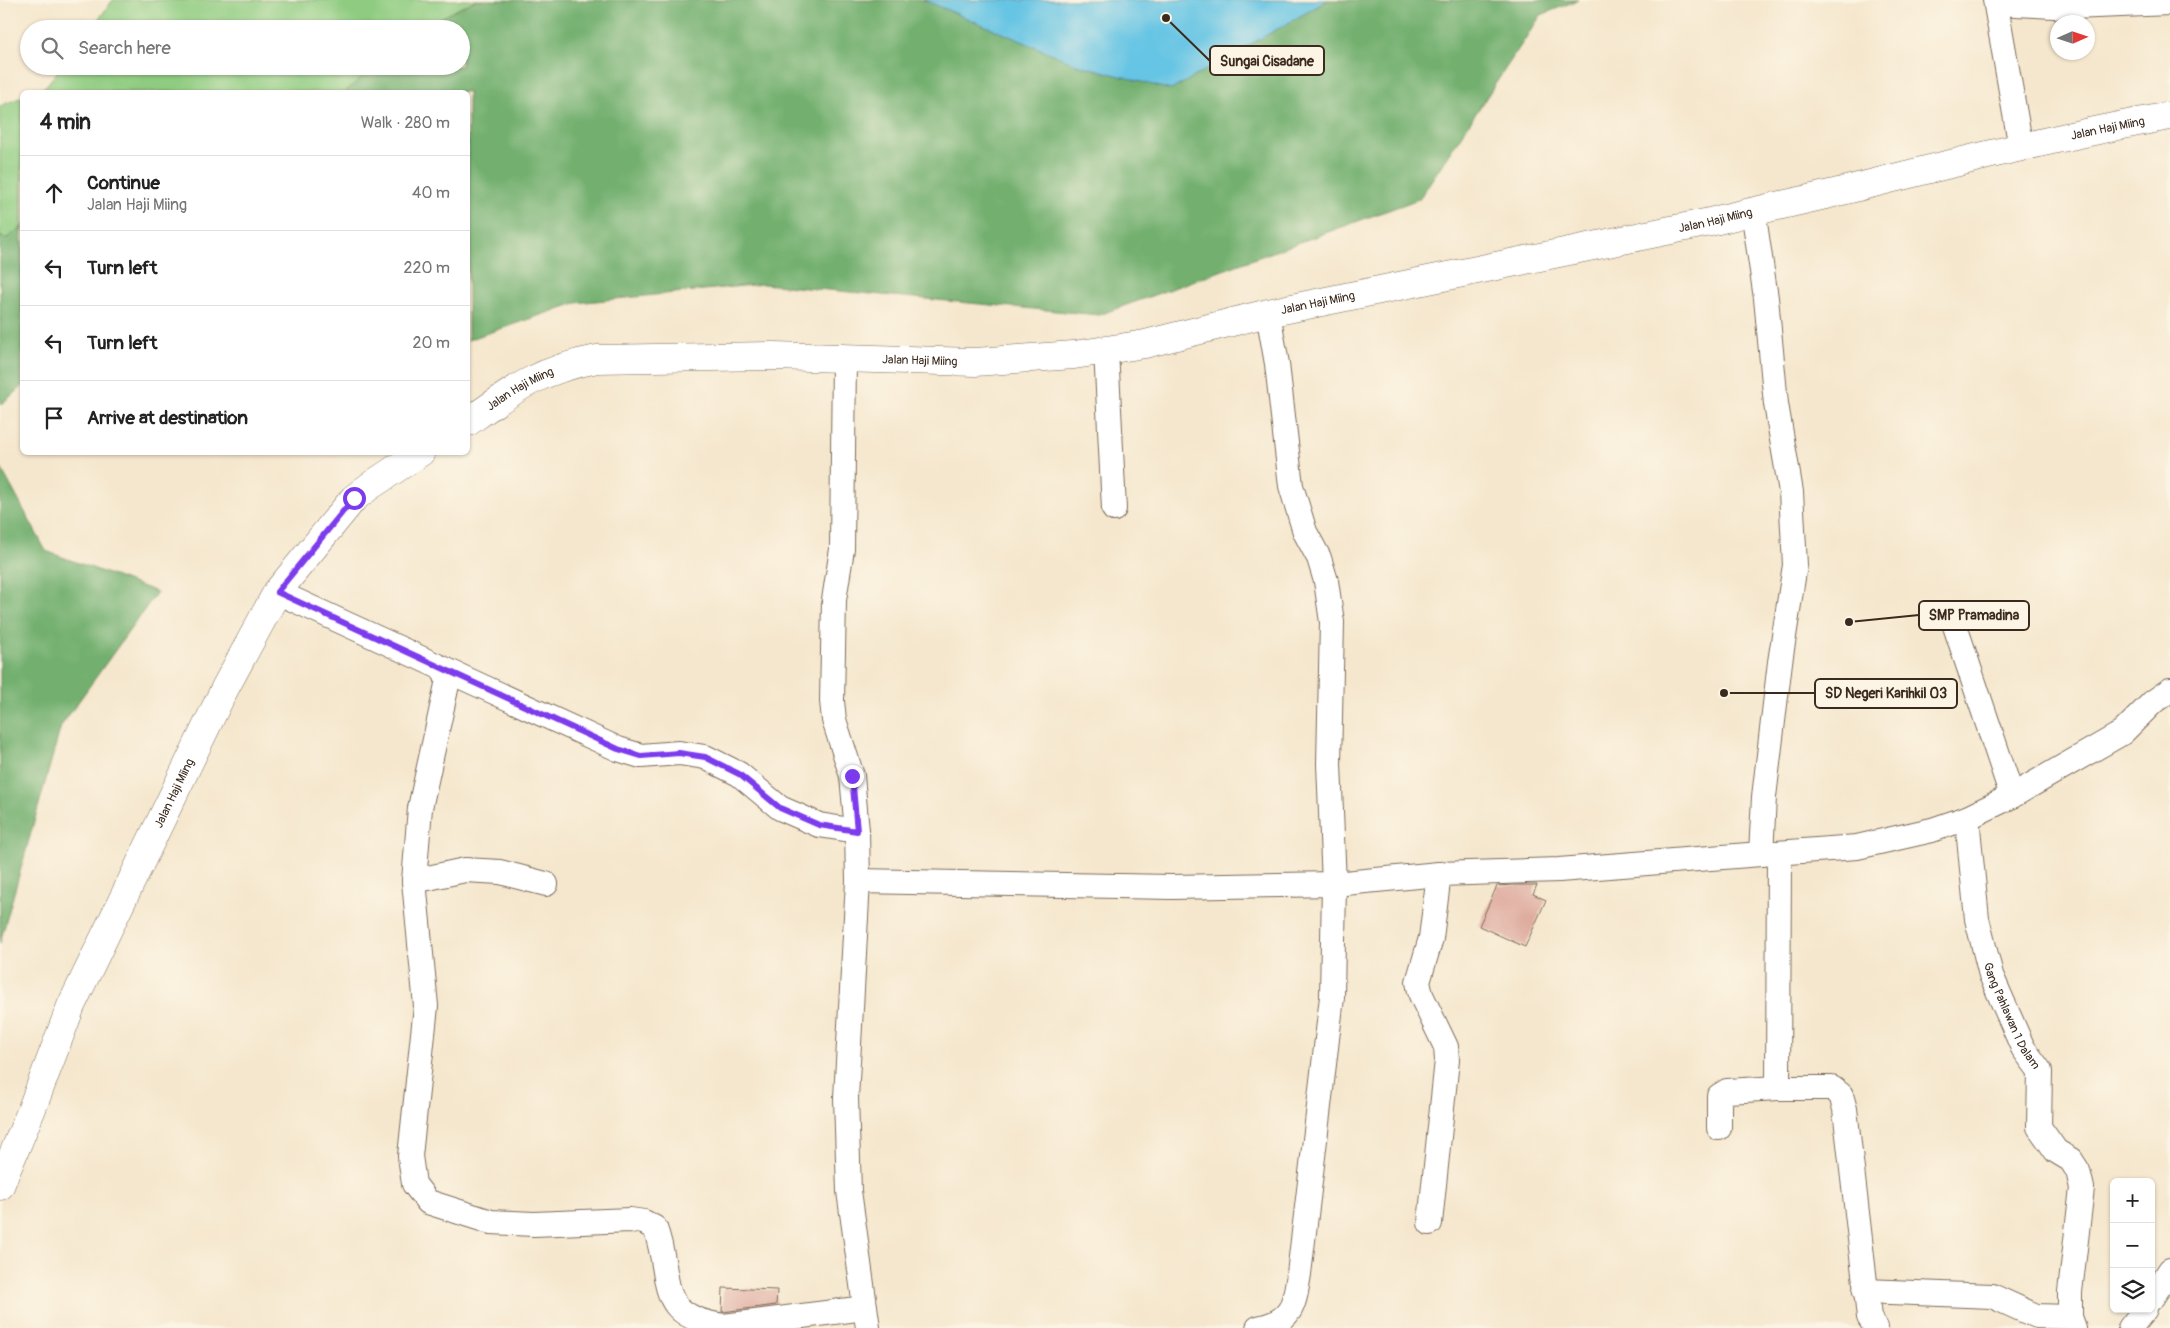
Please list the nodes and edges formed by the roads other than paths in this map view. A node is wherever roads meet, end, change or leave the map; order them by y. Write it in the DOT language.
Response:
graph roads {
  1 [pos="1996,2"];
  2 [pos="2170,3"];
  3 [pos="2170,116"];
  4 [pos="2022,148"];
  5 [pos="1753,210"];
  6 [pos="1268,313"];
  7 [pos="1106,350"];
  8 [pos="844,358"];
  9 [pos="470,421"];
  10 [pos="417,455"];
  11 [pos="1114,510"];
  12 [pos="277,592"];
  13 [pos="1953,620"];
  14 [pos="442,668"];
  15 [pos="2170,690"];
  16 [pos="2012,796"];
  17 [pos="1967,818"];
  18 [pos="857,831"];
  19 [pos="1770,854"];
  20 [pos="1439,874"];
  21 [pos="414,881"];
  22 [pos="858,881"];
  23 [pos="546,884"];
  24 [pos="1334,884"];
  25 [pos="1778,1088"];
  26 [pos="1720,1128"];
  27 [pos="0,1186"];
  28 [pos="1430,1222"];
  29 [pos="2170,1270"];
  30 [pos="1865,1291"];
  31 [pos="2155,1293"];
  32 [pos="2142,1313"];
  33 [pos="867,1318"];
  34 [pos="2072,1323"];
  35 [pos="1258,1328"];
  36 [pos="1876,1328"];
  37 [pos="2130,1328"];
  1 -- 2 [label="street"];
  1 -- 4 [label="street"];
  3 -- 4 [label="main road, Jalan Haji Miing"];
  4 -- 5 [label="main road, Jalan Haji Miing"];
  5 -- 6 [label="main road, Jalan Haji Miing"];
  5 -- 19 [label="street"];
  6 -- 7 [label="main road, Jalan Haji Miing"];
  6 -- 24 [label="street"];
  7 -- 8 [label="main road, Jalan Haji Miing"];
  7 -- 11 [label="street"];
  8 -- 9 [label="main road, Jalan Haji Miing"];
  8 -- 18 [label="street"];
  10 -- 12 [label="main road, Jalan Haji Miing"];
  12 -- 14 [label="street"];
  12 -- 27 [label="main road, Jalan Haji Miing"];
  13 -- 16 [label="street"];
  14 -- 18 [label="street"];
  14 -- 21 [label="street"];
  15 -- 16 [label="street"];
  16 -- 17 [label="street"];
  17 -- 19 [label="street"];
  17 -- 34 [label="street, Gang Pahlawan 1 Dalam"];
  18 -- 22 [label="street"];
  19 -- 20 [label="street"];
  19 -- 25 [label="street"];
  20 -- 24 [label="street"];
  20 -- 28 [label="street"];
  21 -- 23 [label="street"];
  21 -- 33 [label="street"];
  22 -- 24 [label="street"];
  22 -- 33 [label="street"];
  24 -- 35 [label="street"];
  25 -- 26 [label="street"];
  25 -- 30 [label="street"];
  29 -- 31 [label="street"];
  30 -- 34 [label="street"];
  30 -- 36 [label="street"];
  32 -- 37 [label="street"];
}
